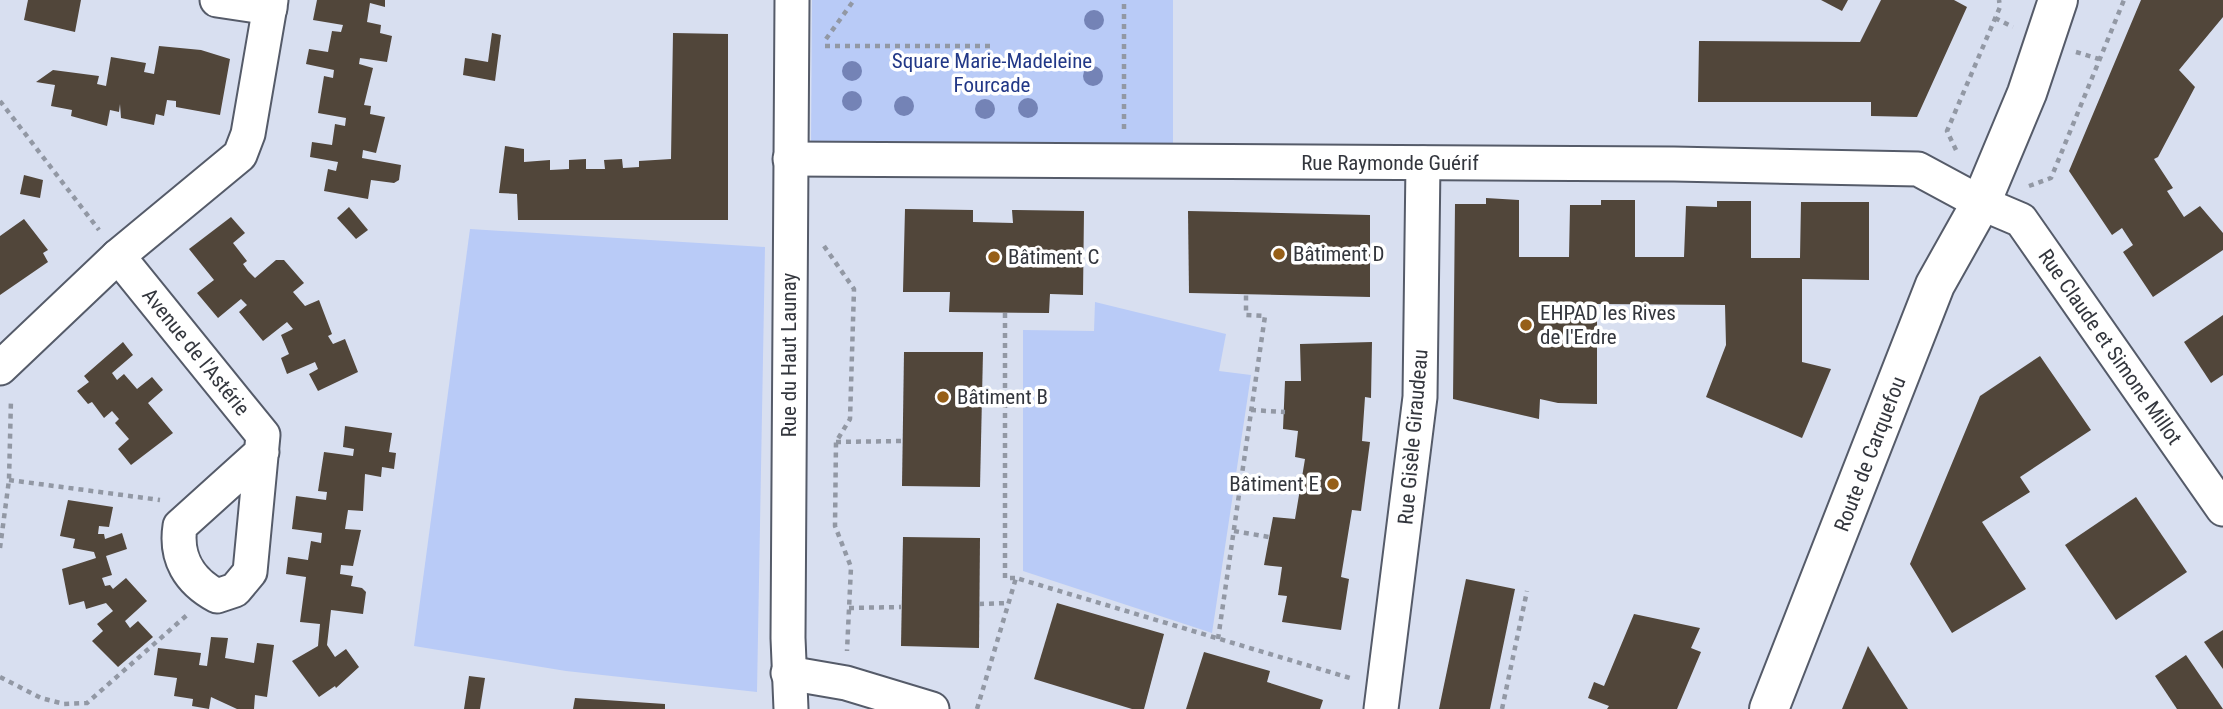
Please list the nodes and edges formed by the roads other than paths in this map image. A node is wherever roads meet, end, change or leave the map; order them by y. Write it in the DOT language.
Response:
graph roads {
  1 [pos="217,0"];
  2 [pos="792,0"];
  3 [pos="2058,0"];
  4 [pos="270,4"];
  5 [pos="789,159"];
  6 [pos="1423,163"];
  7 [pos="1981,203"];
  8 [pos="118,256"];
  9 [pos="2,366"];
  10 [pos="262,452"];
  11 [pos="2223,509"];
  12 [pos="788,673"];
  13 [pos="1382,699"];
  14 [pos="791,709"];
  15 [pos="932,709"];
  16 [pos="1769,709"];
  1 -- 4 [label="street"];
  2 -- 5 [label="street, Rue du Haut Launay"];
  3 -- 7 [label="main road, Route de Carquefou"];
  4 -- 8 [label="street"];
  5 -- 6 [label="street, Rue Raymonde Guérif"];
  5 -- 12 [label="street, Rue du Haut Launay"];
  6 -- 7 [label="street, Rue Raymonde Guérif"];
  6 -- 13 [label="street, Rue Gisèle Giraudeau"];
  7 -- 11 [label="street, Rue Claude et Simone Millot"];
  7 -- 16 [label="main road, Route de Carquefou"];
  8 -- 9 [label="street"];
  8 -- 10 [label="street, Avenue de l'Astérie"];
  10 -- 10 [label="street, Avenue de l'Astérie"];
  12 -- 14 [label="street, Rue du Haut Launay"];
  12 -- 15 [label="street"];
}
